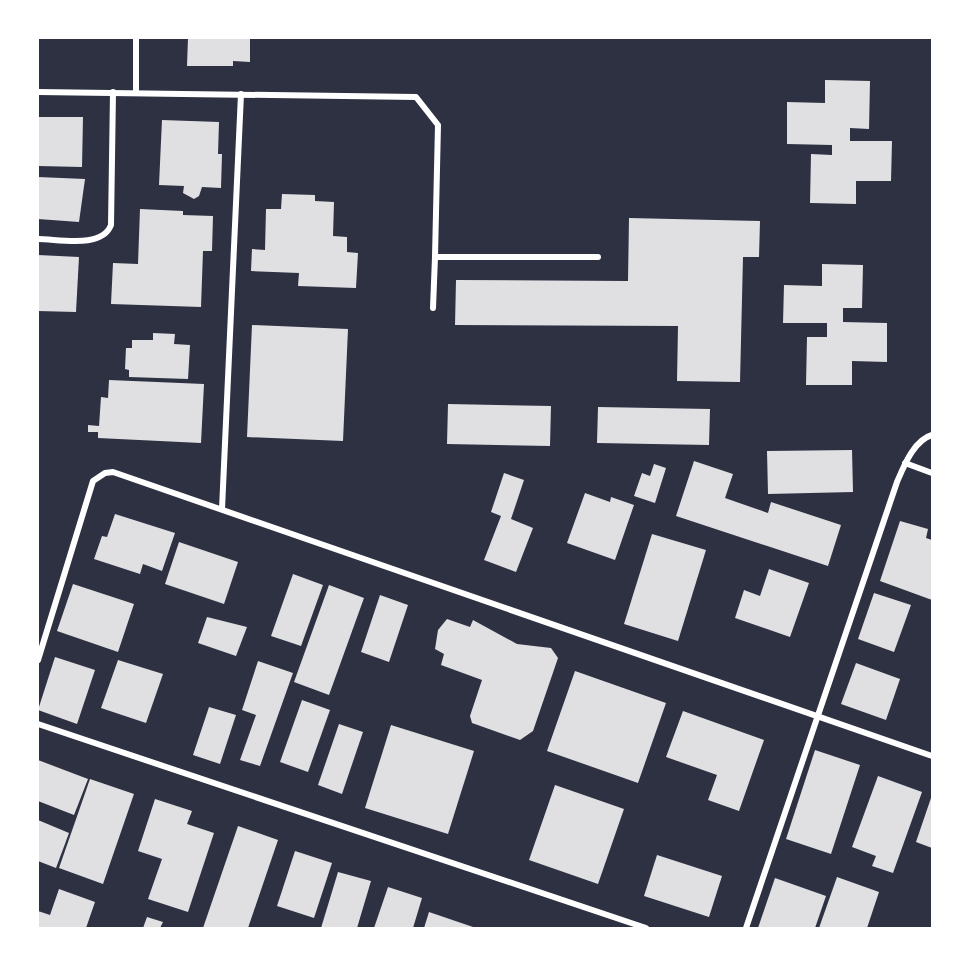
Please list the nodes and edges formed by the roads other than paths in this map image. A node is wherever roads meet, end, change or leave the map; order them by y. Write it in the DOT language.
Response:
graph roads {
  1 [pos="136,38"];
  2 [pos="38,92"];
  3 [pos="113,92"];
  4 [pos="136,93"];
  5 [pos="241,94"];
  6 [pos="38,238"];
  7 [pos="435,256"];
  8 [pos="598,257"];
  9 [pos="433,308"];
  10 [pos="933,435"];
  11 [pos="905,464"];
  12 [pos="933,473"];
  13 [pos="222,509"];
  14 [pos="38,660"];
  15 [pos="817,717"];
  16 [pos="38,724"];
  17 [pos="933,756"];
  18 [pos="646,928"];
  19 [pos="746,928"];
  1 -- 4 [label="street"];
  2 -- 3 [label="street"];
  3 -- 4 [label="street"];
  3 -- 6 [label="street"];
  4 -- 5 [label="street"];
  5 -- 7 [label="street"];
  5 -- 13 [label="street"];
  7 -- 8 [label="street"];
  7 -- 9 [label="street"];
  10 -- 11 [label="street"];
  11 -- 12 [label="street"];
  11 -- 15 [label="street"];
  13 -- 14 [label="street"];
  13 -- 15 [label="street"];
  15 -- 17 [label="street"];
  15 -- 19 [label="street"];
  16 -- 18 [label="street"];
}
